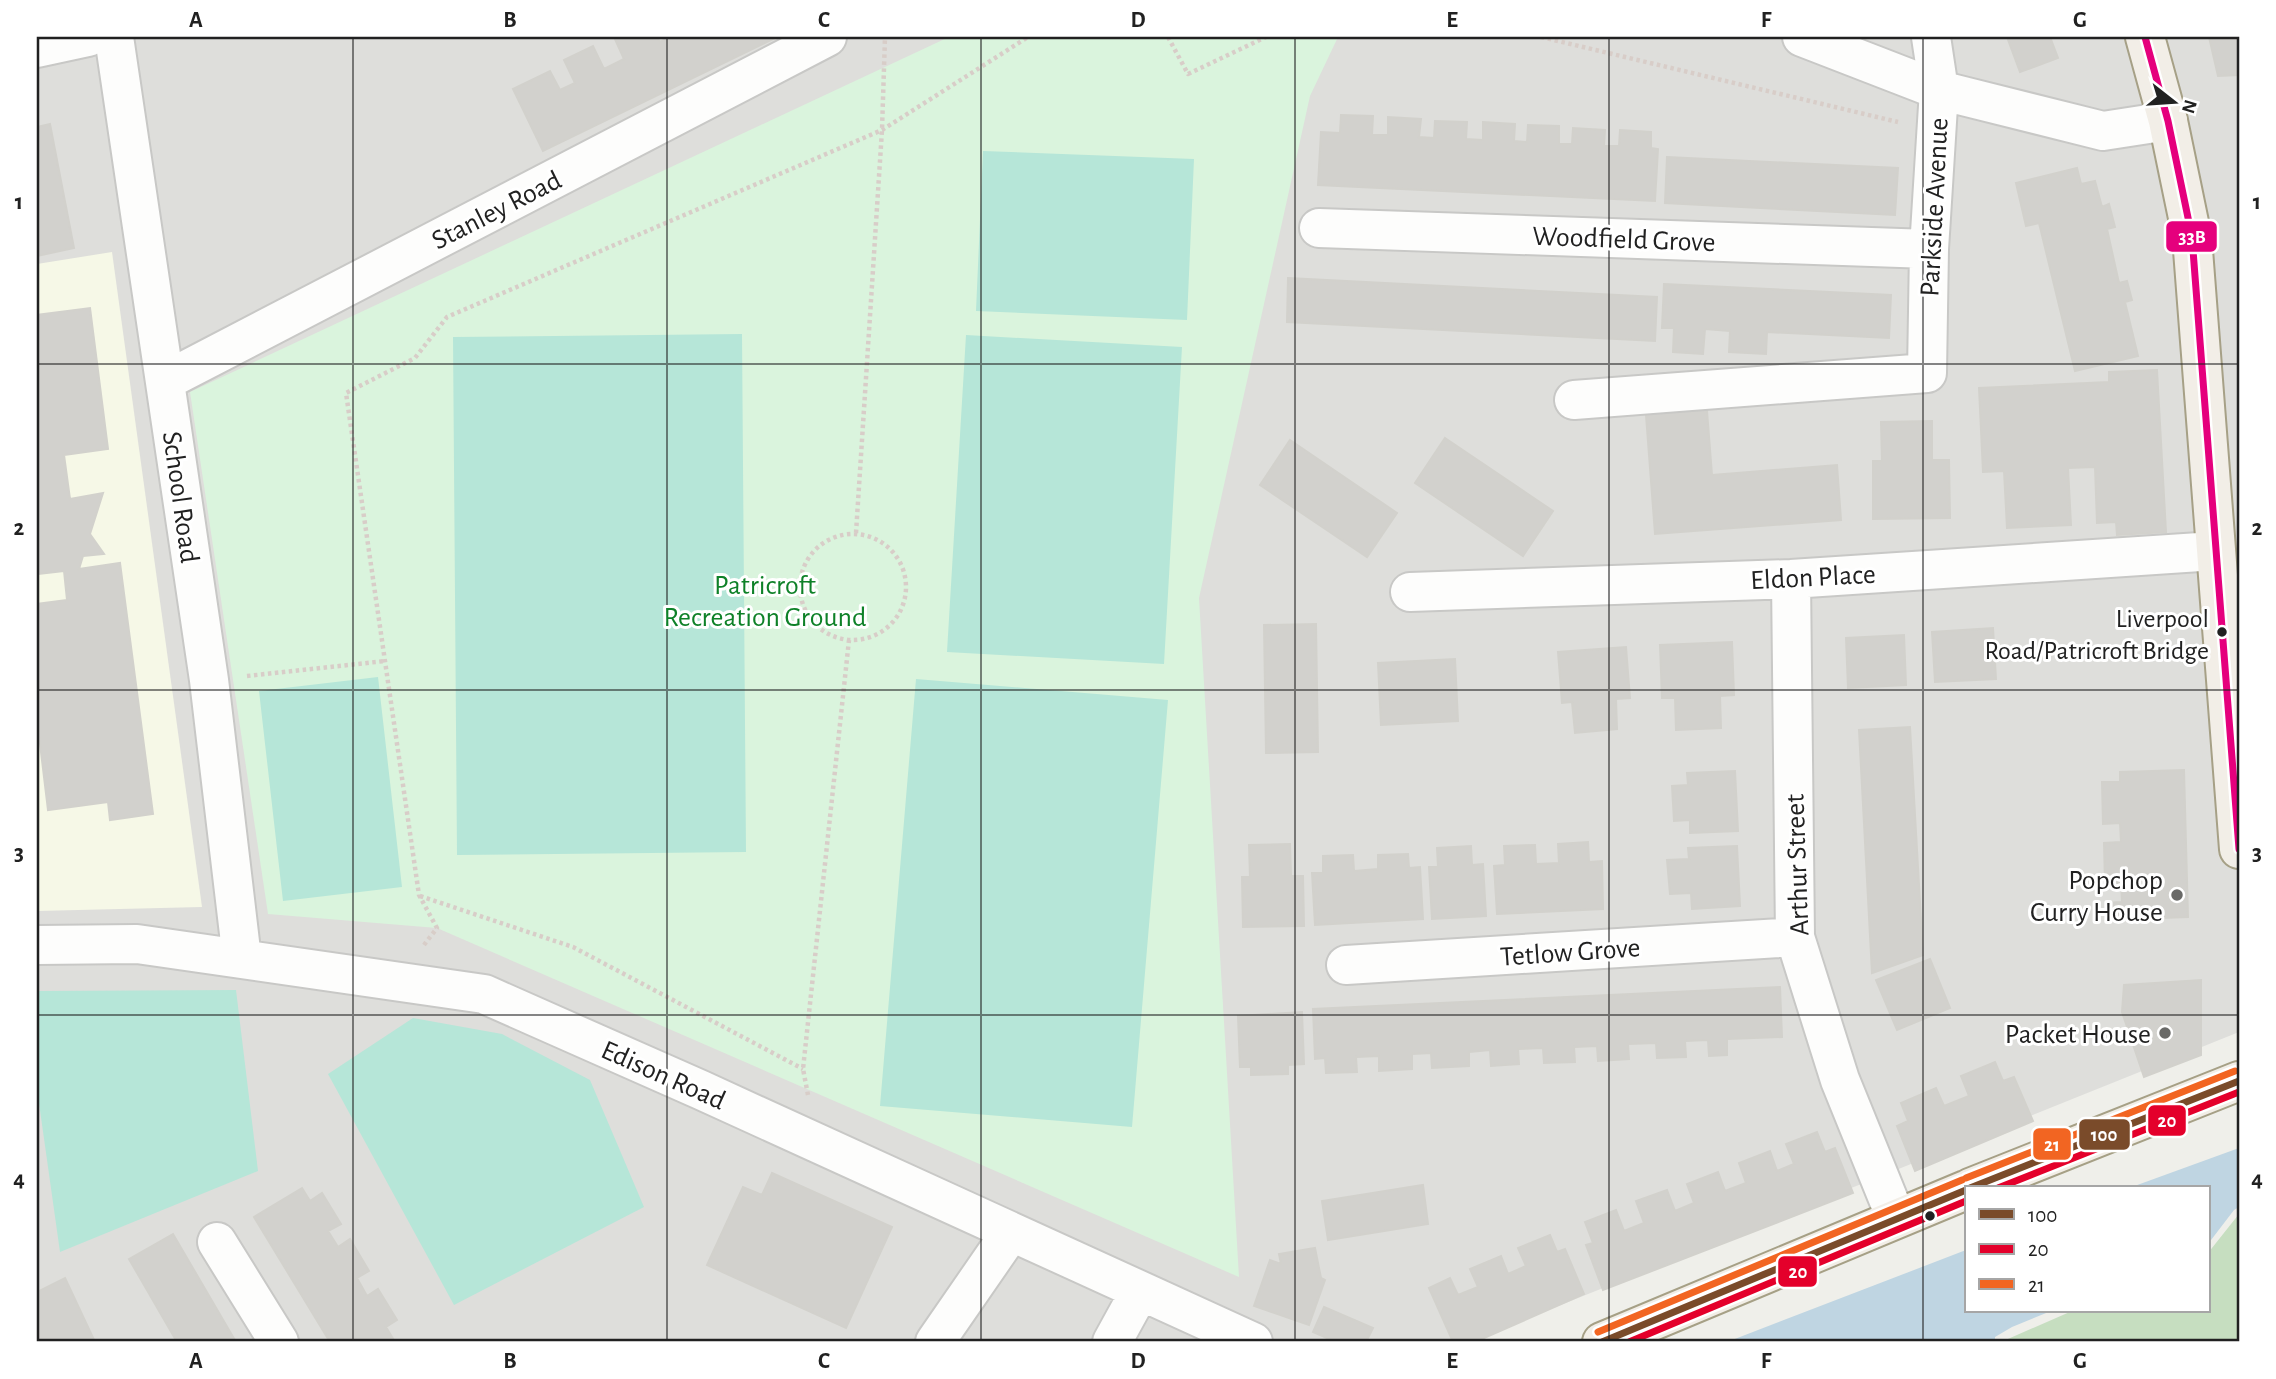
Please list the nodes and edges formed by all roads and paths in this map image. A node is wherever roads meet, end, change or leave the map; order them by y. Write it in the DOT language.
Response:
graph roads {
  1 [pos="88,37"];
  2 [pos="114,37"];
  3 [pos="827,37"];
  4 [pos="885,37"];
  5 [pos="1028,37"];
  6 [pos="1168,37"];
  7 [pos="1266,37"];
  8 [pos="1541,37"];
  9 [pos="1802,37"];
  10 [pos="1931,37"];
  11 [pos="2145,37"];
  12 [pos="37,48"];
  13 [pos="1939,90"];
  14 [pos="2168,121"];
  15 [pos="882,130"];
  16 [pos="1936,131"];
  17 [pos="1320,228"];
  18 [pos="1929,249"];
  19 [pos="165,381"];
  20 [pos="1574,400"];
  21 [pos="856,533"];
  22 [pos="2215,551"];
  23 [pos="1791,579"];
  24 [pos="1410,592"];
  25 [pos="849,640"];
  26 [pos="385,661"];
  27 [pos="209,680"];
  28 [pos="2239,849"];
  29 [pos="419,895"];
  30 [pos="1795,937"];
  31 [pos="37,945"];
  32 [pos="242,959"];
  33 [pos="1346,965"];
  34 [pos="395,981"];
  35 [pos="803,1069"];
  36 [pos="2239,1081"];
  37 [pos="817,1144"];
  38 [pos="1976,1186"];
  39 [pos="1965,1190"];
  40 [pos="1896,1218"];
  41 [pos="1011,1232"];
  42 [pos="217,1242"];
  43 [pos="1140,1291"];
  44 [pos="279,1342"];
  45 [pos="935,1342"];
  46 [pos="1112,1342"];
  47 [pos="1253,1342"];
  48 [pos="1602,1342"];
  1 -- 12 [label="street"];
  2 -- 19 [label="street, School Road"];
  3 -- 19 [label="street, Stanley Road"];
  4 -- 15 [label="path"];
  5 -- 15 [label="path"];
  6 -- 7 [label="path"];
  8 -- 16 [label="path"];
  9 -- 13 [label="street"];
  10 -- 13 [label="street"];
  11 -- 14 [label="main road"];
  13 -- 14 [label="street, Parkside Avenue"];
  13 -- 16 [label="street, Parkside Avenue"];
  14 -- 22 [label="main road"];
  15 -- 21 [label="path"];
  15 -- 26 [label="path"];
  16 -- 18 [label="street, Parkside Avenue"];
  17 -- 18 [label="street, Woodfield Grove"];
  18 -- 20 [label="street, Parkside Avenue"];
  19 -- 27 [label="street, School Road"];
  21 -- 25 [label="path"];
  21 -- 25 [label="path"];
  22 -- 23 [label="street, Eldon Place"];
  22 -- 28 [label="main road"];
  23 -- 24 [label="street, Eldon Place"];
  23 -- 30 [label="street, Arthur Street"];
  25 -- 35 [label="path"];
  26 -- 27 [label="path"];
  26 -- 29 [label="path"];
  27 -- 32 [label="street, School Road"];
  29 -- 34 [label="path"];
  29 -- 35 [label="path"];
  30 -- 33 [label="street, Tetlow Grove"];
  30 -- 40 [label="street, Arthur Street"];
  31 -- 32 [label="street, Edison Road"];
  32 -- 34 [label="street, Edison Road"];
  34 -- 37 [label="street, Edison Road"];
  35 -- 37 [label="path"];
  36 -- 38 [label="main road"];
  37 -- 41 [label="street, Edison Road"];
  39 -- 40 [label="main road"];
  40 -- 48 [label="main road"];
  41 -- 43 [label="street, Edison Road"];
  41 -- 45 [label="street"];
  42 -- 44 [label="street"];
  43 -- 46 [label="street"];
  43 -- 47 [label="street, Edison Road"];
}
